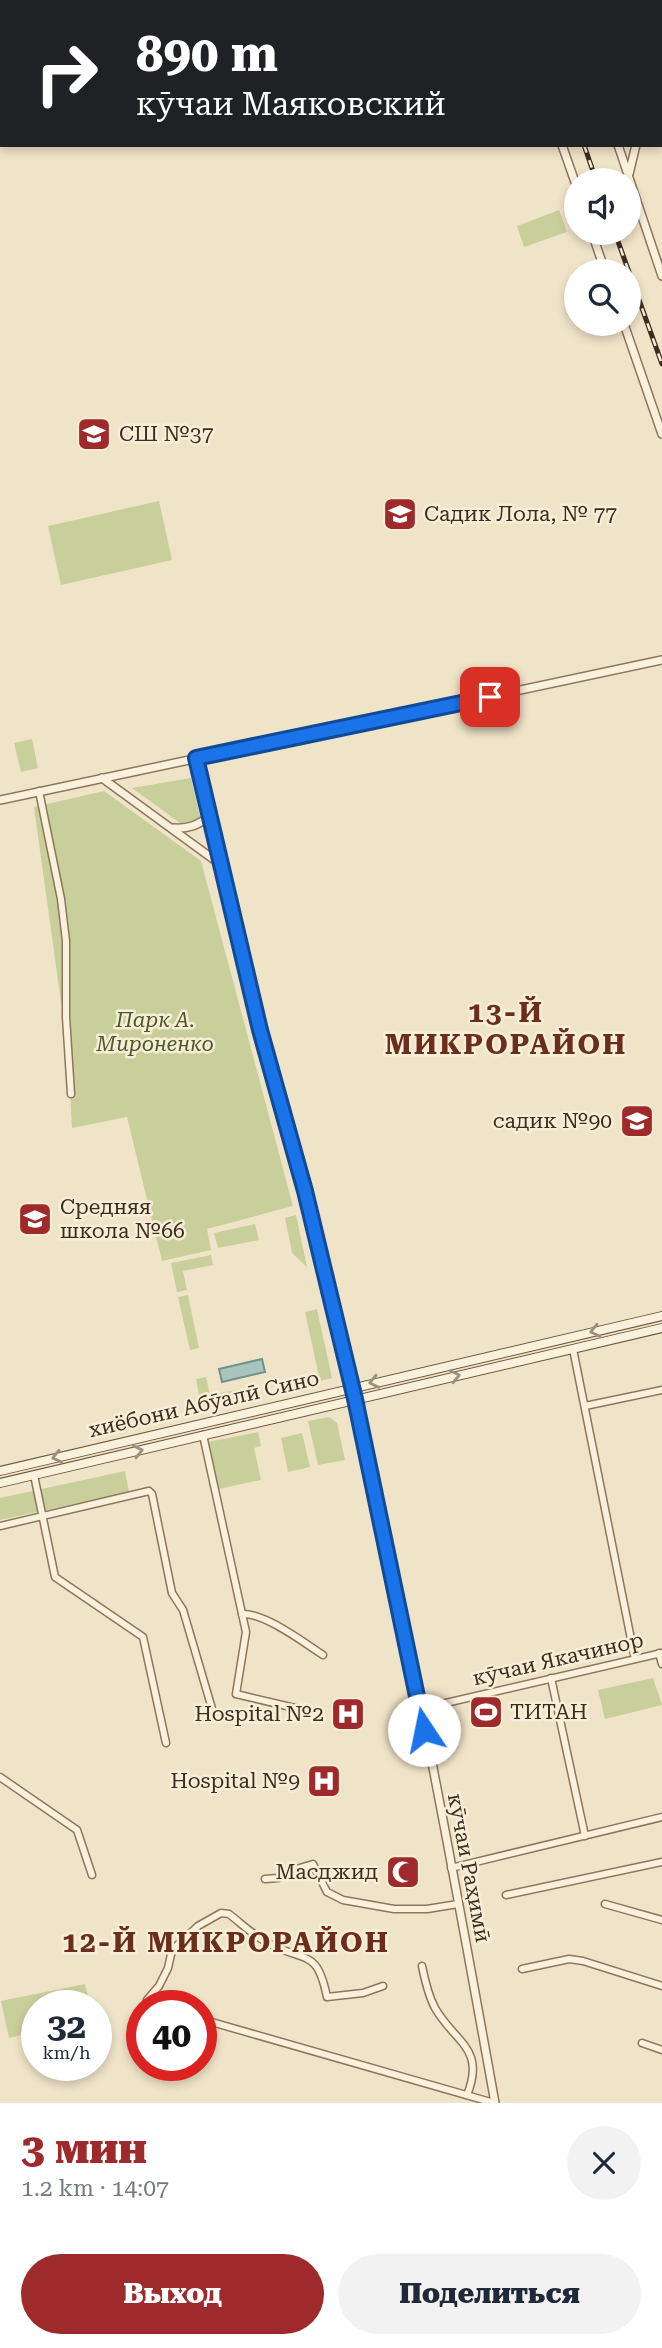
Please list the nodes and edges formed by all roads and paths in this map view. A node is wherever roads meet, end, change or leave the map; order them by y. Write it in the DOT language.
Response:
graph roads {
  1 [pos="563,147"];
  2 [pos="619,147"];
  3 [pos="635,147"];
  4 [pos="570,168"];
  5 [pos="626,168"];
  6 [pos="630,168"];
  7 [pos="641,213"];
  8 [pos="662,276"];
  9 [pos="628,336"];
  10 [pos="662,434"];
  11 [pos="662,660"];
  12 [pos="196,758"];
  13 [pos="102,778"];
  14 [pos="39,791"];
  15 [pos="0,800"];
  16 [pos="209,817"];
  17 [pos="173,828"];
  18 [pos="220,864"];
  19 [pos="71,1094"];
  20 [pos="662,1316"];
  21 [pos="662,1328"];
  22 [pos="573,1349"];
  23 [pos="352,1387"];
  24 [pos="662,1390"];
  25 [pos="355,1399"];
  26 [pos="585,1406"];
  27 [pos="203,1435"];
  28 [pos="0,1471"];
  29 [pos="34,1475"];
  30 [pos="0,1483"];
  31 [pos="43,1516"];
  32 [pos="0,1526"];
  33 [pos="242,1614"];
  34 [pos="660,1653"];
  35 [pos="323,1655"];
  36 [pos="635,1659"];
  37 [pos="662,1664"];
  38 [pos="551,1678"];
  39 [pos="299,1709"];
  40 [pos="420,1709"];
  41 [pos="213,1712"];
  42 [pos="166,1743"];
  43 [pos="0,1777"];
  44 [pos="662,1817"];
  45 [pos="585,1836"];
  46 [pos="662,1862"];
  47 [pos="451,1868"];
  48 [pos="92,1875"];
  49 [pos="265,1879"];
  50 [pos="506,1895"];
  51 [pos="458,1904"];
  52 [pos="605,1904"];
  53 [pos="662,1920"];
  54 [pos="422,1966"];
  55 [pos="522,1969"];
  56 [pos="383,1986"];
  57 [pos="662,1986"];
  58 [pos="156,1990"];
  59 [pos="217,2025"];
  60 [pos="642,2043"];
  61 [pos="662,2050"];
  62 [pos="467,2095"];
  63 [pos="495,2103"];
  1 -- 4 [label="street"];
  2 -- 5 [label="street"];
  3 -- 6 [label="street"];
  7 -- 8 [label="street"];
  9 -- 10 [label="street"];
  11 -- 12 [label="street"];
  12 -- 13 [label="street"];
  12 -- 16 [label="street, кӯчаи Раҳимӣ"];
  13 -- 14 [label="street"];
  13 -- 17 [label="street"];
  14 -- 15 [label="street"];
  14 -- 19 [label="street"];
  16 -- 17 [label="street"];
  16 -- 18 [label="street, кӯчаи Раҳимӣ"];
  17 -- 18 [label="street"];
  18 -- 23 [label="street, кӯчаи Раҳимӣ"];
  20 -- 23 [label="main road, хиёбони Абӯалӣ Сино, one-way"];
  21 -- 22 [label="main road, хиёбони Абӯалӣ Сино"];
  25 -- 22 [label="main road, хиёбони Абӯалӣ Сино, one-way"];
  22 -- 26 [label="street"];
  23 -- 25 [label="street, кӯчаи Раҳимӣ"];
  23 -- 28 [label="main road, хиёбони Абӯалӣ Сино, one-way"];
  24 -- 26 [label="street"];
  25 -- 27 [label="main road, хиёбони Абӯалӣ Сино"];
  25 -- 40 [label="street, кӯчаи Раҳимӣ"];
  26 -- 36 [label="street"];
  29 -- 27 [label="main road, хиёбони Абӯалӣ Сино, one-way"];
  27 -- 33 [label="street"];
  29 -- 30 [label="main road, хиёбони Абӯалӣ Сино"];
  29 -- 31 [label="street"];
  31 -- 32 [label="street"];
  31 -- 41 [label="street"];
  31 -- 42 [label="street"];
  33 -- 35 [label="street"];
  33 -- 39 [label="street"];
  34 -- 36 [label="street, кӯчаи Якачинор"];
  34 -- 37 [label="street"];
  36 -- 38 [label="street, кӯчаи Якачинор"];
  38 -- 40 [label="street, кӯчаи Якачинор"];
  38 -- 45 [label="street"];
  40 -- 47 [label="street, кӯчаи Раҳимӣ"];
  43 -- 48 [label="street"];
  44 -- 45 [label="street"];
  45 -- 47 [label="street"];
  46 -- 50 [label="street"];
  47 -- 51 [label="street, кӯчаи Раҳимӣ"];
  49 -- 51 [label="street"];
  51 -- 63 [label="street, кӯчаи Раҳимӣ"];
  52 -- 53 [label="street"];
  54 -- 62 [label="street"];
  55 -- 57 [label="street"];
  56 -- 58 [label="street"];
  59 -- 62 [label="street"];
  60 -- 61 [label="street"];
  62 -- 63 [label="street"];
}
